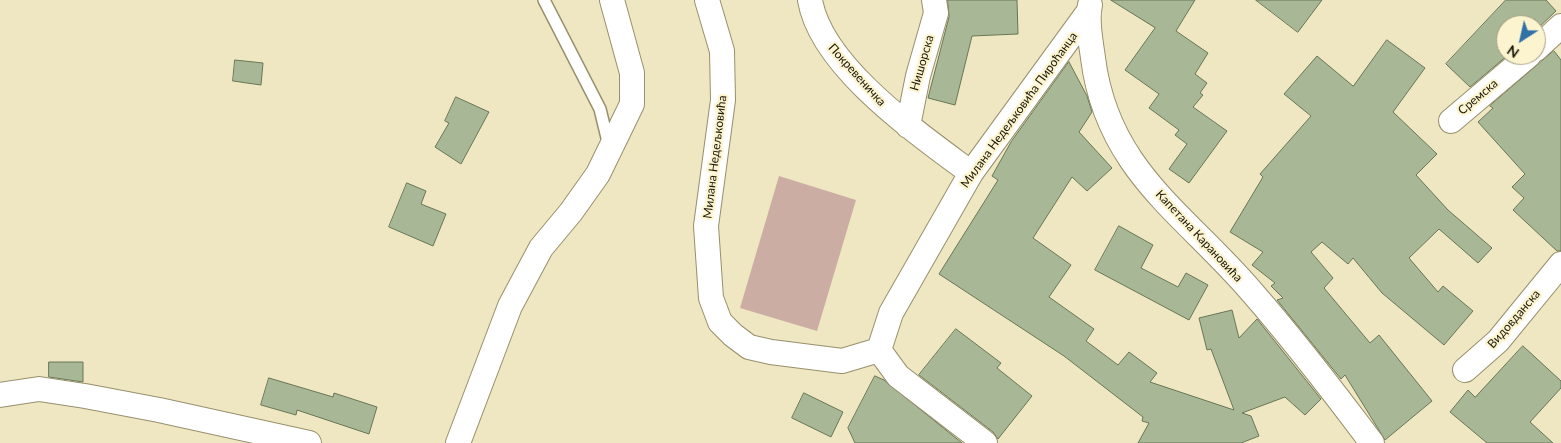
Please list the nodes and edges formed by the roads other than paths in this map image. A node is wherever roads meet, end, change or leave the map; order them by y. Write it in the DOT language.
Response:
graph roads {
  1 [pos="544,0"];
  2 [pos="612,0"];
  3 [pos="707,0"];
  4 [pos="810,0"];
  5 [pos="934,0"];
  6 [pos="1090,5"];
  7 [pos="1561,26"];
  8 [pos="1546,40"];
  9 [pos="1517,65"];
  10 [pos="1451,121"];
  11 [pos="908,126"];
  12 [pos="610,151"];
  13 [pos="971,173"];
  14 [pos="1561,264"];
  15 [pos="879,350"];
  16 [pos="1464,370"];
  17 [pos="0,395"];
  18 [pos="309,443"];
  19 [pos="458,443"];
  20 [pos="985,443"];
  21 [pos="1372,443"];
  1 -- 12 [label="lane"];
  2 -- 12 [label="street"];
  3 -- 15 [label="street, Милана Недељковића"];
  4 -- 11 [label="street, Покревеничка"];
  5 -- 11 [label="street, Нишорска"];
  6 -- 13 [label="street, Милана Недељковића Пироћанца"];
  6 -- 21 [label="street, Капетана Карановића"];
  7 -- 8 [label="street"];
  9 -- 10 [label="street, Сремска"];
  11 -- 13 [label="street, Покревеничка"];
  12 -- 19 [label="street"];
  13 -- 15 [label="street, Милана Недељковића Пироћанца"];
  14 -- 16 [label="street, Видовданска"];
  15 -- 20 [label="street"];
  17 -- 18 [label="street"];
}
